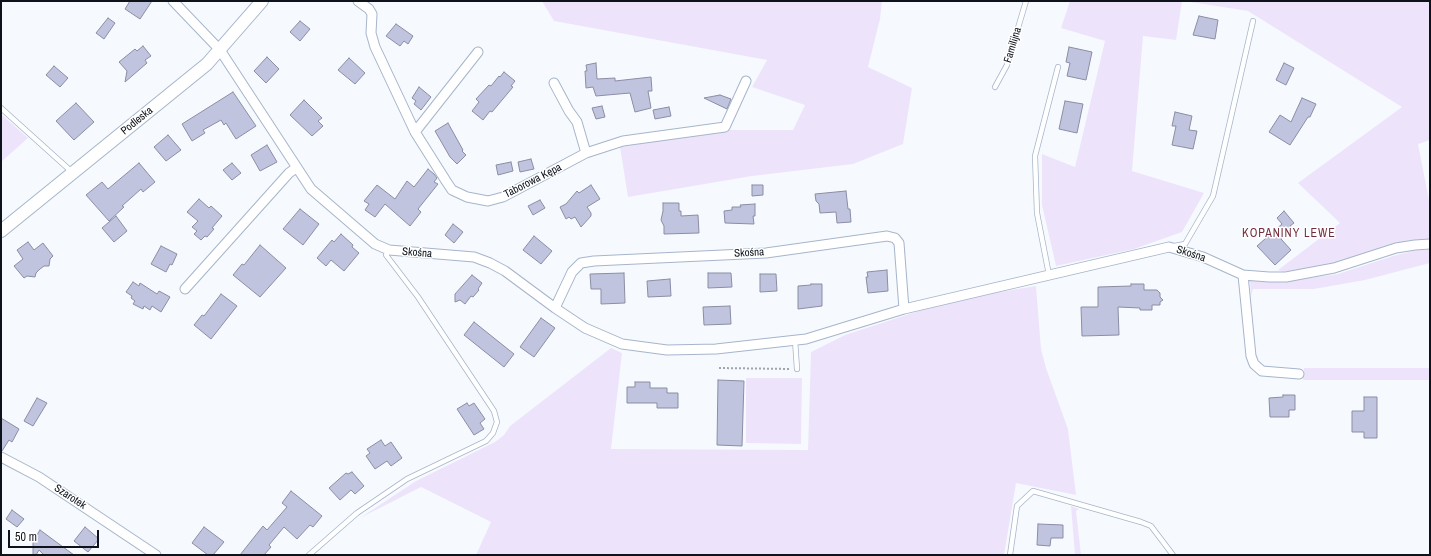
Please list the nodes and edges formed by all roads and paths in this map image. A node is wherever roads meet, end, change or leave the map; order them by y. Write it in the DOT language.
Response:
graph roads {
  1 [pos="173,1"];
  2 [pos="262,1"];
  3 [pos="358,1"];
  4 [pos="1026,1"];
  5 [pos="1253,21"];
  6 [pos="220,50"];
  7 [pos="478,52"];
  8 [pos="1058,67"];
  9 [pos="746,81"];
  10 [pos="554,83"];
  11 [pos="995,87"];
  12 [pos="1,108"];
  13 [pos="415,132"];
  14 [pos="586,153"];
  15 [pos="296,168"];
  16 [pos="73,173"];
  17 [pos="1,231"];
  18 [pos="1430,244"];
  19 [pos="1169,247"];
  20 [pos="389,250"];
  21 [pos="1049,275"];
  22 [pos="1243,275"];
  23 [pos="185,289"];
  24 [pos="555,308"];
  25 [pos="904,310"];
  26 [pos="796,340"];
  27 [pos="719,368"];
  28 [pos="797,369"];
  29 [pos="1299,374"];
  30 [pos="1,457"];
  31 [pos="156,555"];
  32 [pos="309,555"];
  33 [pos="1010,555"];
  34 [pos="1173,555"];
  1 -- 6 [label="street, Skośna"];
  2 -- 6 [label="street, Podleska"];
  3 -- 13 [label="street, Taborowa Kępa"];
  4 -- 11 [label="lane, Familijna"];
  5 -- 19 [label="lane"];
  6 -- 15 [label="street, Skośna"];
  6 -- 16 [label="street, Podleska"];
  7 -- 13 [label="street"];
  8 -- 21 [label="lane"];
  9 -- 14 [label="street, Taborowa Kępa"];
  10 -- 14 [label="street"];
  12 -- 16 [label="lane"];
  13 -- 14 [label="street, Taborowa Kępa"];
  15 -- 20 [label="street, Skośna"];
  15 -- 23 [label="street"];
  16 -- 17 [label="street, Podleska"];
  18 -- 22 [label="street, Skośna"];
  19 -- 21 [label="street, Skośna"];
  19 -- 22 [label="street, Skośna"];
  20 -- 24 [label="street, Skośna"];
  20 -- 32 [label="lane"];
  21 -- 25 [label="street, Skośna"];
  22 -- 29 [label="street"];
  24 -- 25 [label="street, Skośna"];
  24 -- 26 [label="street, Skośna"];
  25 -- 26 [label="street, Skośna"];
  26 -- 28 [label="lane"];
  27 -- 28 [label="path"];
  30 -- 31 [label="street, Szarotek"];
  33 -- 34 [label="lane"];
}
